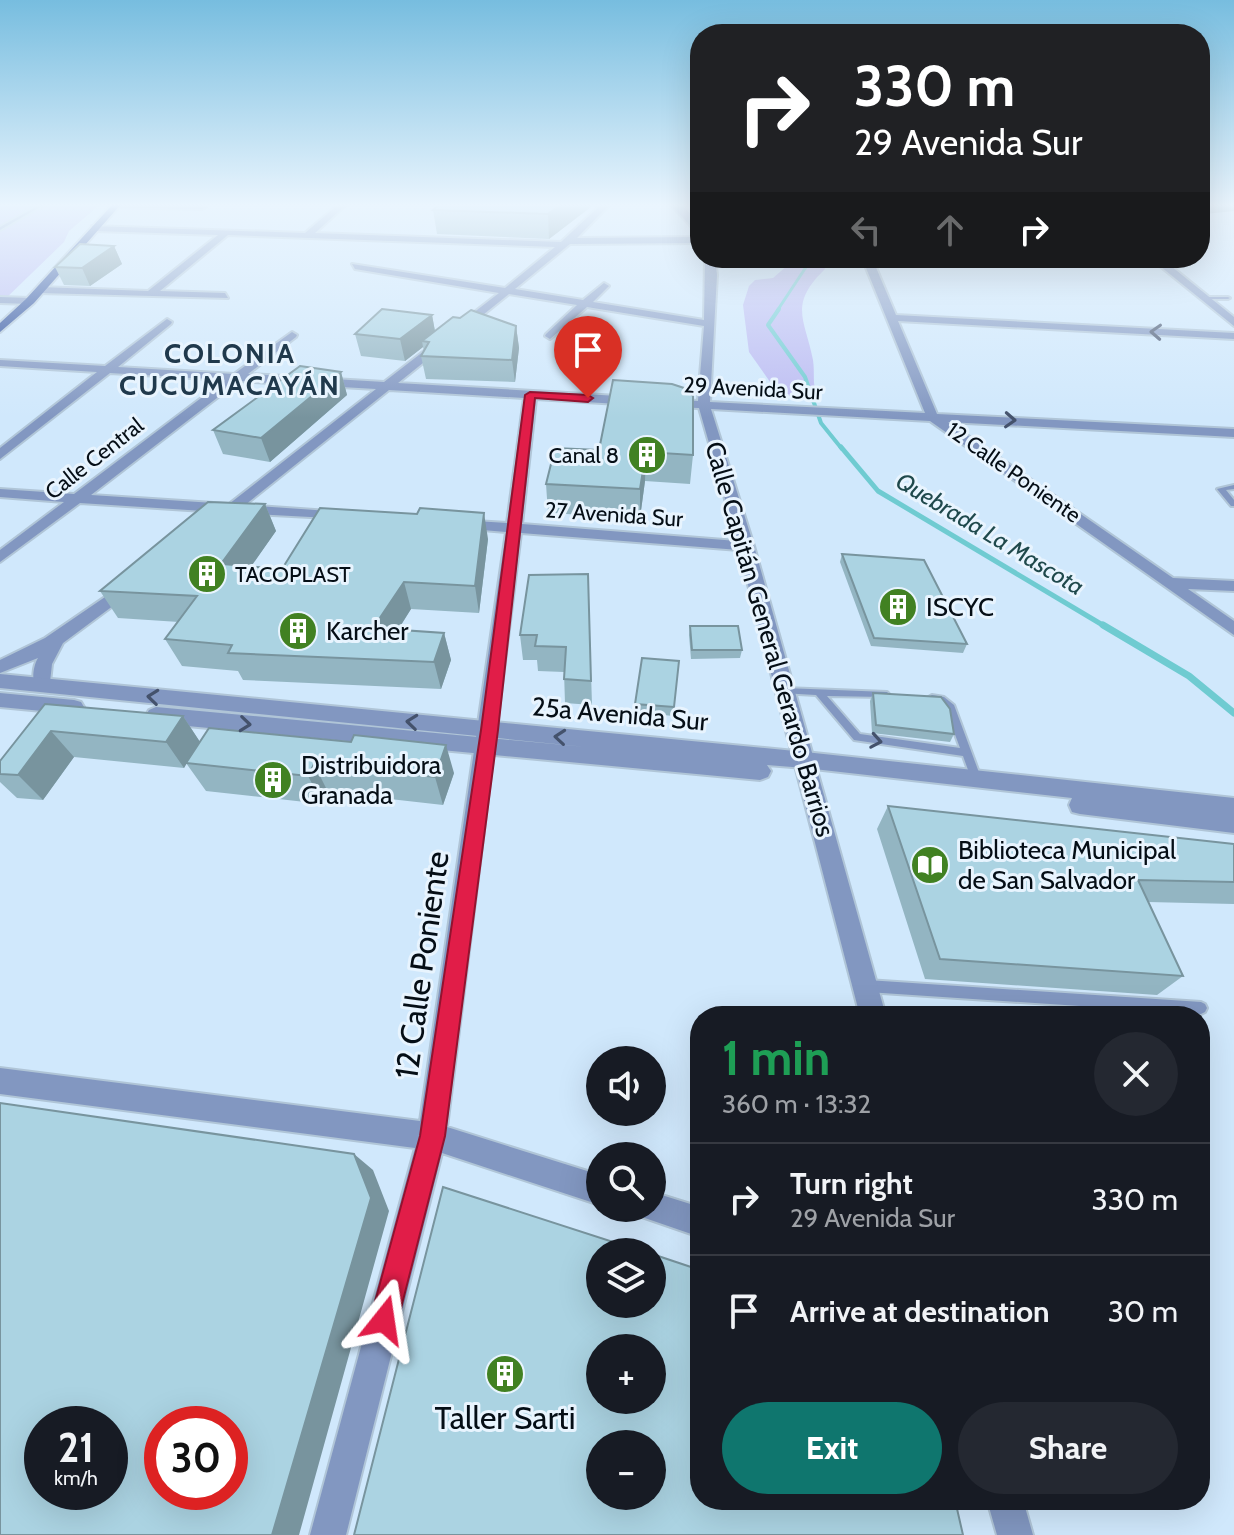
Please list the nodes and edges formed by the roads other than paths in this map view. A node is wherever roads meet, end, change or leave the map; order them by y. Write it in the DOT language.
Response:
graph roads {
  1 [pos="54,275"];
  2 [pos="174,275"];
  3 [pos="407,275"];
  4 [pos="527,275"];
  5 [pos="710,275"];
  6 [pos="874,275"];
  7 [pos="1175,275"];
  8 [pos="604,286"];
  9 [pos="40,290"];
  10 [pos="507,291"];
  11 [pos="150,294"];
  12 [pos="225,296"];
  13 [pos="1203,298"];
  14 [pos="1228,298"];
  15 [pos="0,300"];
  16 [pos="30,301"];
  17 [pos="585,303"];
  18 [pos="892,318"];
  19 [pos="167,322"];
  20 [pos="1234,323"];
  21 [pos="709,324"];
  22 [pos="0,329"];
  23 [pos="292,335"];
  24 [pos="550,336"];
  25 [pos="1234,336"];
  26 [pos="0,366"];
  27 [pos="107,370"];
  28 [pos="234,378"];
  29 [pos="387,386"];
  30 [pos="530,395"];
  31 [pos="704,405"];
  32 [pos="932,416"];
  33 [pos="1234,433"];
  34 [pos="0,455"];
  35 [pos="1234,487"];
  36 [pos="0,493"];
  37 [pos="79,498"];
  38 [pos="1234,504"];
  39 [pos="233,508"];
  40 [pos="359,517"];
  41 [pos="437,522"];
  42 [pos="208,527"];
  43 [pos="515,528"];
  44 [pos="746,546"];
  45 [pos="0,557"];
  46 [pos="145,574"];
  47 [pos="1173,583"];
  48 [pos="1234,586"];
  49 [pos="1234,629"];
  50 [pos="57,639"];
  51 [pos="0,667"];
  52 [pos="0,681"];
  53 [pos="43,686"];
  54 [pos="784,691"];
  55 [pos="819,693"];
  56 [pos="891,695"];
  57 [pos="918,697"];
  58 [pos="0,700"];
  59 [pos="488,739"];
  60 [pos="967,753"];
  61 [pos="807,767"];
  62 [pos="976,778"];
  63 [pos="1234,807"];
  64 [pos="1234,823"];
  65 [pos="865,986"];
  66 [pos="870,1006"];
  67 [pos="1170,1006"];
  68 [pos="0,1081"];
  69 [pos="432,1136"];
  70 [pos="586,1186"];
  71 [pos="666,1211"];
  72 [pos="690,1219"];
  73 [pos="1008,1510"];
  74 [pos="328,1535"];
  75 [pos="1015,1535"];
  1 -- 9 [label="highway"];
  2 -- 11 [label="street"];
  3 -- 10 [label="street"];
  4 -- 10 [label="street"];
  5 -- 21 [label="street, Calle Capitán General Gerardo Barrios"];
  6 -- 18 [label="street, 12 Calle Poniente"];
  7 -- 13 [label="street"];
  8 -- 17 [label="street"];
  9 -- 11 [label="street"];
  9 -- 16 [label="highway"];
  10 -- 17 [label="street"];
  10 -- 29 [label="street"];
  11 -- 12 [label="street"];
  13 -- 14 [label="lane"];
  13 -- 20 [label="street"];
  15 -- 16 [label="street"];
  16 -- 22 [label="highway"];
  17 -- 21 [label="street"];
  17 -- 24 [label="street"];
  25 -- 18 [label="street, one-way"];
  18 -- 32 [label="street, 12 Calle Poniente"];
  19 -- 27 [label="street"];
  21 -- 31 [label="street, Calle Capitán General Gerardo Barrios"];
  23 -- 28 [label="street, Calle Central"];
  26 -- 27 [label="street, 29 Avenida Sur"];
  27 -- 28 [label="street, 29 Avenida Sur"];
  27 -- 34 [label="street"];
  28 -- 29 [label="street, 29 Avenida Sur"];
  28 -- 37 [label="street, Calle Central"];
  29 -- 30 [label="street, 29 Avenida Sur"];
  29 -- 39 [label="street"];
  30 -- 31 [label="street, 29 Avenida Sur"];
  30 -- 43 [label="street, 12 Calle Poniente"];
  31 -- 32 [label="street, 29 Avenida Sur"];
  31 -- 44 [label="street, Calle Capitán General Gerardo Barrios"];
  32 -- 33 [label="street, 29 Avenida Sur, one-way"];
  32 -- 47 [label="street, 12 Calle Poniente"];
  35 -- 38 [label="lane"];
  36 -- 37 [label="street"];
  37 -- 39 [label="street"];
  37 -- 45 [label="street, Calle Central"];
  39 -- 40 [label="street"];
  39 -- 42 [label="street"];
  41 -- 43 [label="street, 27 Avenida Sur"];
  43 -- 44 [label="street, 27 Avenida Sur"];
  43 -- 59 [label="street, 12 Calle Poniente"];
  44 -- 54 [label="street, Calle Capitán General Gerardo Barrios"];
  46 -- 50 [label="street"];
  47 -- 48 [label="street"];
  47 -- 49 [label="street, 12 Calle Poniente"];
  50 -- 51 [label="street"];
  50 -- 53 [label="street"];
  52 -- 53 [label="street, 25a Avenida Sur"];
  59 -- 53 [label="street, 25a Avenida Sur, one-way"];
  54 -- 55 [label="lane"];
  54 -- 61 [label="street, Calle Capitán General Gerardo Barrios"];
  55 -- 56 [label="lane"];
  55 -- 60 [label="lane, one-way"];
  57 -- 60 [label="lane"];
  58 -- 59 [label="street, 25a Avenida Sur, one-way"];
  59 -- 61 [label="street, 25a Avenida Sur"];
  59 -- 69 [label="street, 12 Calle Poniente"];
  60 -- 62 [label="lane"];
  61 -- 62 [label="street, 25a Avenida Sur"];
  61 -- 64 [label="street, 25a Avenida Sur"];
  61 -- 65 [label="street, Calle Capitán General Gerardo Barrios"];
  62 -- 63 [label="street, 25a Avenida Sur"];
  65 -- 66 [label="street, Calle Capitán General Gerardo Barrios"];
  65 -- 67 [label="lane"];
  68 -- 69 [label="street"];
  69 -- 70 [label="street"];
  69 -- 74 [label="street, 12 Calle Poniente"];
  71 -- 72 [label="street"];
  73 -- 75 [label="street"];
}
